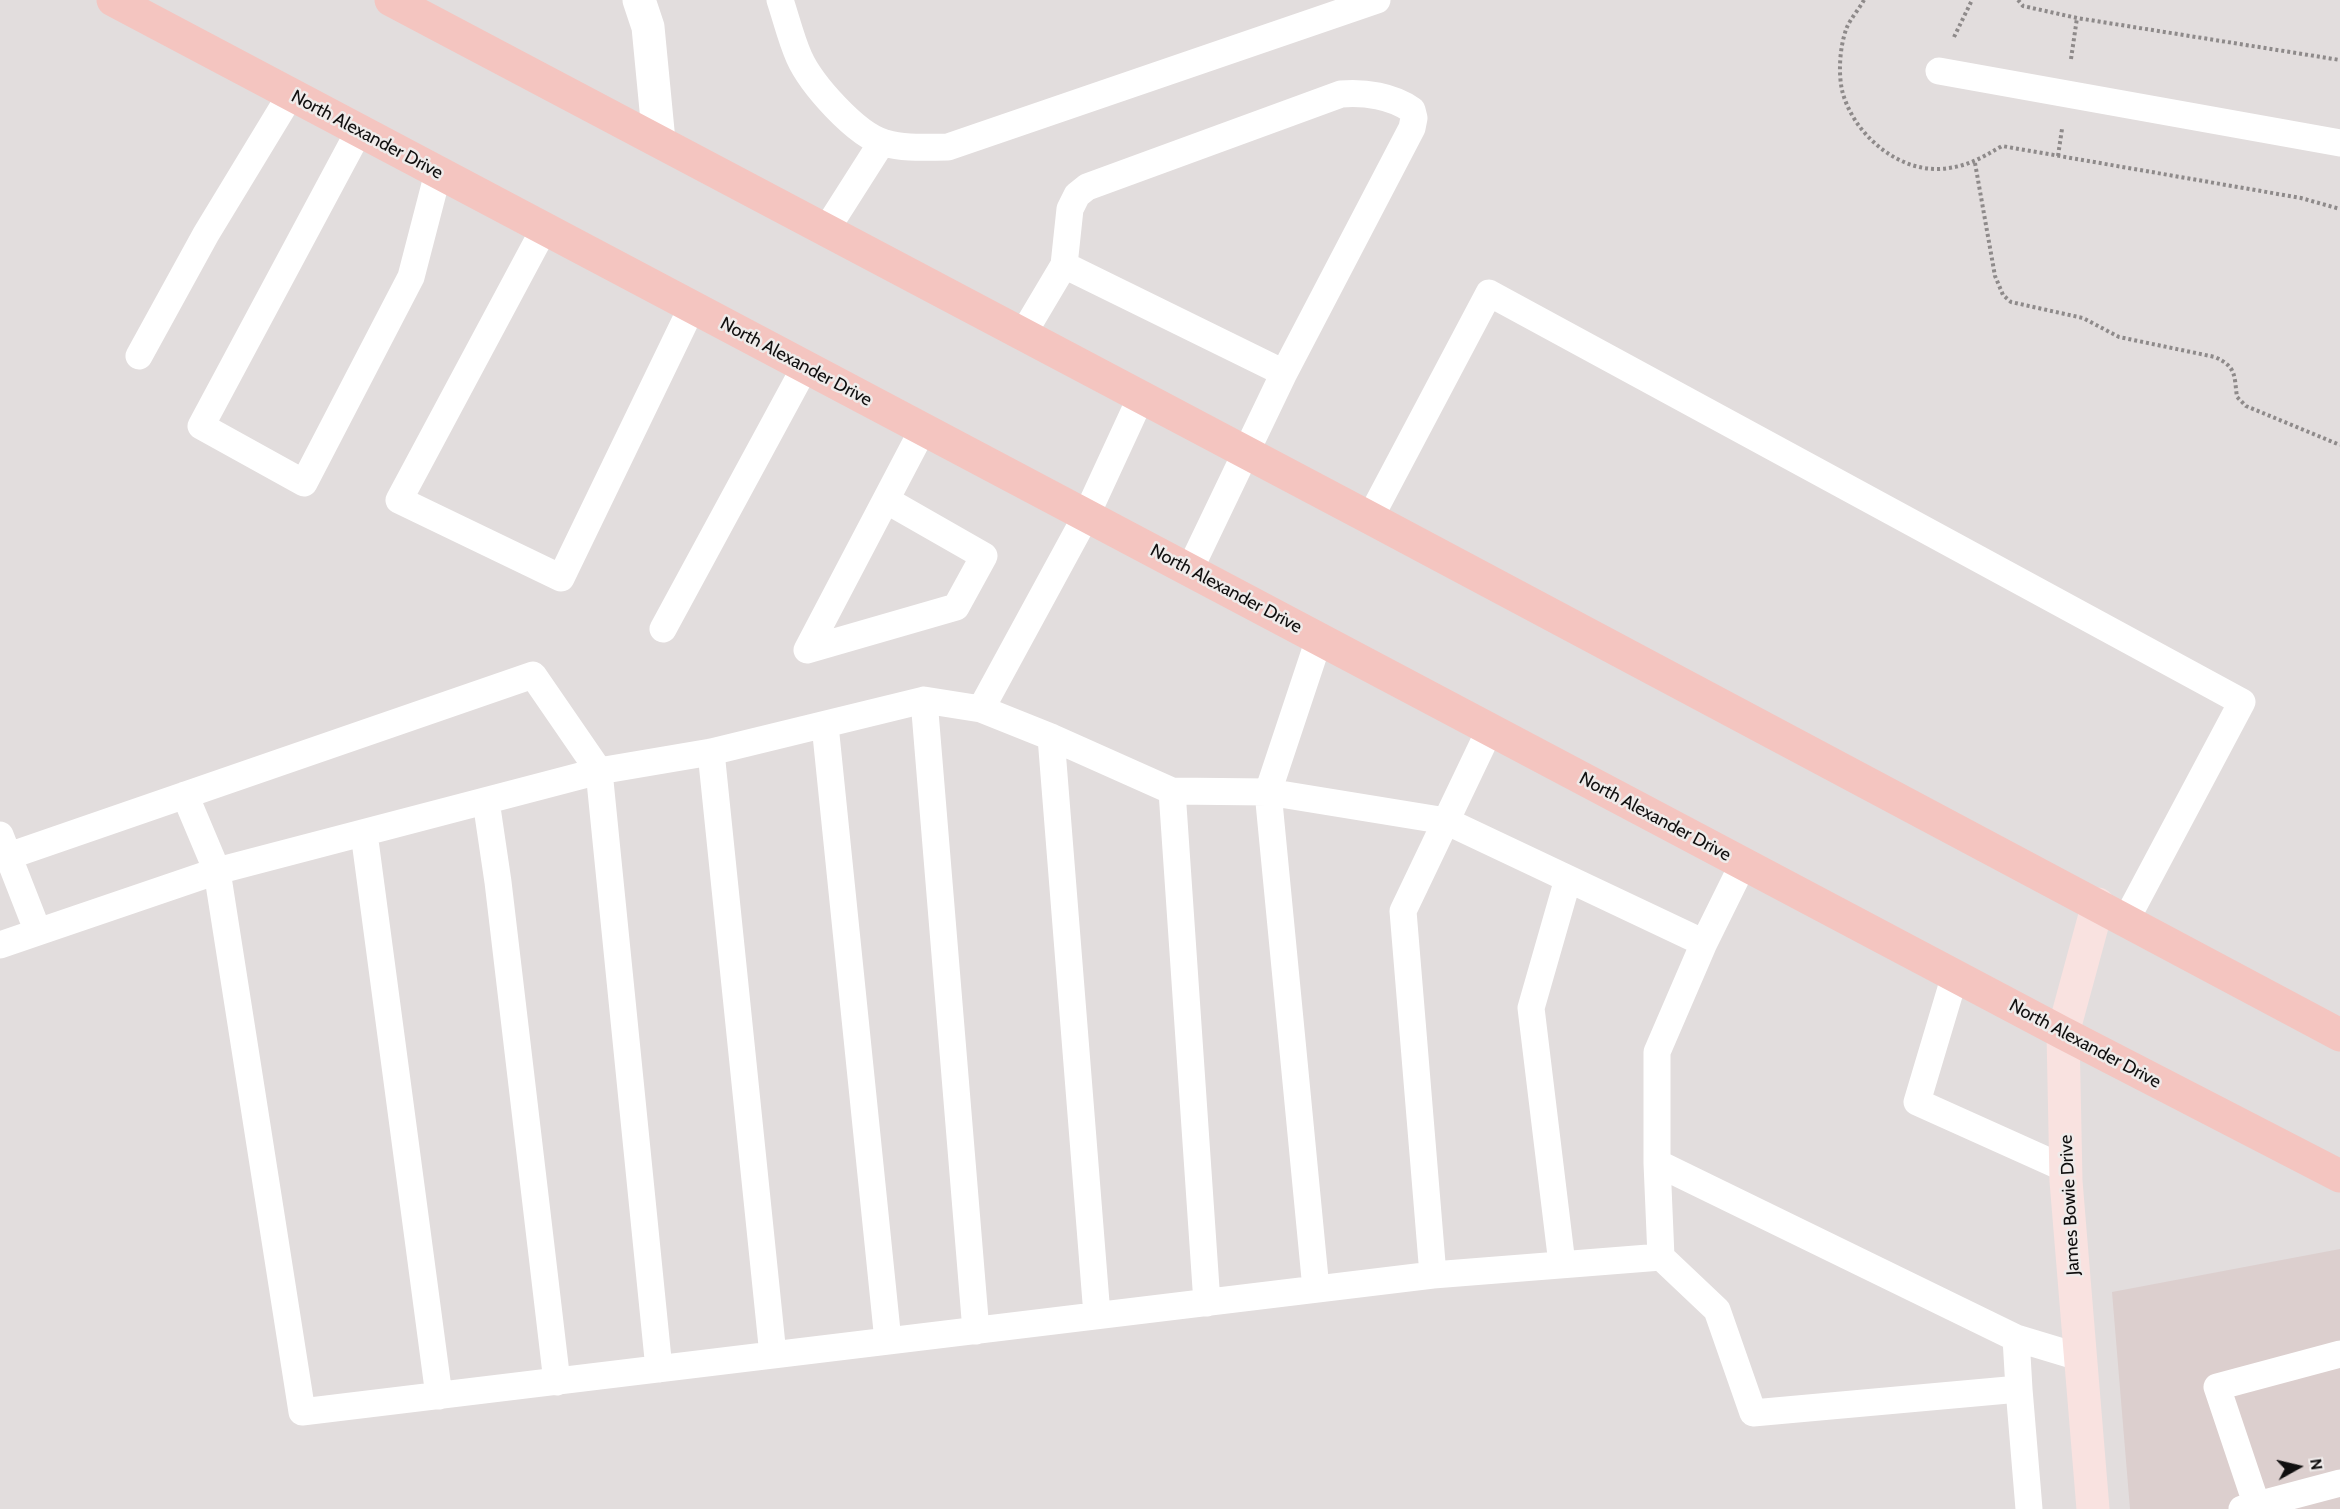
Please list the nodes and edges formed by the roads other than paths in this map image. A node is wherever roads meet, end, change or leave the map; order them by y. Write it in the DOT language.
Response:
graph roads {
  1 [pos="113,0"];
  2 [pos="391,0"];
  3 [pos="639,0"];
  4 [pos="780,0"];
  5 [pos="1377,0"];
  6 [pos="1939,71"];
  7 [pos="291,94"];
  8 [pos="359,131"];
  9 [pos="659,141"];
  10 [pos="882,142"];
  11 [pos="2340,143"];
  12 [pos="438,173"];
  13 [pos="544,229"];
  14 [pos="826,230"];
  15 [pos="1064,265"];
  16 [pos="692,307"];
  17 [pos="1023,334"];
  18 [pos="139,356"];
  19 [pos="806,367"];
  20 [pos="1284,373"];
  21 [pos="1141,397"];
  22 [pos="923,429"];
  23 [pos="1245,452"];
  24 [pos="886,500"];
  25 [pos="1086,516"];
  26 [pos="1370,518"];
  27 [pos="1190,569"];
  28 [pos="663,629"];
  29 [pos="1319,639"];
  30 [pos="924,700"];
  31 [pos="981,709"];
  32 [pos="825,725"];
  33 [pos="1490,729"];
  34 [pos="1051,737"];
  35 [pos="711,752"];
  36 [pos="599,771"];
  37 [pos="1172,791"];
  38 [pos="1268,792"];
  39 [pos="185,795"];
  40 [pos="486,801"];
  41 [pos="1446,821"];
  42 [pos="364,833"];
  43 [pos="3,850"];
  44 [pos="1743,864"];
  45 [pos="217,872"];
  46 [pos="1568,879"];
  47 [pos="2098,904"];
  48 [pos="2126,920"];
  49 [pos="38,932"];
  50 [pos="1704,944"];
  51 [pos="0,945"];
  52 [pos="1954,975"];
  53 [pos="2063,1033"];
  54 [pos="2340,1035"];
  55 [pos="1657,1162"];
  56 [pos="2066,1169"];
  57 [pos="2340,1176"];
  58 [pos="1661,1257"];
  59 [pos="1562,1264"];
  60 [pos="1433,1275"];
  61 [pos="1316,1289"];
  62 [pos="1207,1303"];
  63 [pos="1097,1316"];
  64 [pos="976,1330"];
  65 [pos="2016,1338"];
  66 [pos="888,1341"];
  67 [pos="2340,1354"];
  68 [pos="773,1355"];
  69 [pos="2079,1357"];
  70 [pos="659,1369"];
  71 [pos="557,1382"];
  72 [pos="2019,1389"];
  73 [pos="439,1396"];
  74 [pos="2340,1483"];
  75 [pos="2250,1507"];
  76 [pos="2029,1509"];
  77 [pos="2093,1509"];
  1 -- 7 [label="main road, North Alexander Drive"];
  2 -- 9 [label="main road"];
  3 -- 9 [label="street"];
  4 -- 10 [label="lane"];
  5 -- 10 [label="lane"];
  6 -- 11 [label="lane"];
  7 -- 8 [label="main road, North Alexander Drive"];
  7 -- 18 [label="lane"];
  8 -- 12 [label="main road, North Alexander Drive"];
  8 -- 12 [label="lane"];
  9 -- 14 [label="main road"];
  10 -- 14 [label="lane"];
  12 -- 13 [label="main road, North Alexander Drive"];
  13 -- 16 [label="main road, North Alexander Drive"];
  13 -- 16 [label="lane"];
  14 -- 17 [label="main road"];
  15 -- 17 [label="lane"];
  15 -- 20 [label="lane"];
  15 -- 20 [label="lane"];
  16 -- 19 [label="main road, North Alexander Drive"];
  17 -- 21 [label="main road"];
  19 -- 22 [label="main road, North Alexander Drive"];
  19 -- 28 [label="lane"];
  20 -- 23 [label="lane"];
  21 -- 23 [label="main road"];
  21 -- 25 [label="lane"];
  22 -- 24 [label="lane"];
  22 -- 25 [label="main road, North Alexander Drive"];
  23 -- 26 [label="main road"];
  23 -- 27 [label="lane"];
  24 -- 24 [label="lane"];
  25 -- 27 [label="main road, North Alexander Drive"];
  25 -- 31 [label="lane"];
  26 -- 47 [label="main road"];
  26 -- 48 [label="lane"];
  27 -- 29 [label="main road, North Alexander Drive"];
  29 -- 33 [label="main road, North Alexander Drive"];
  29 -- 38 [label="lane"];
  30 -- 31 [label="lane"];
  30 -- 32 [label="lane"];
  30 -- 64 [label="lane"];
  31 -- 34 [label="lane"];
  32 -- 35 [label="lane"];
  32 -- 66 [label="lane"];
  33 -- 41 [label="lane"];
  33 -- 44 [label="main road, North Alexander Drive"];
  34 -- 37 [label="lane"];
  34 -- 63 [label="lane"];
  35 -- 36 [label="lane"];
  35 -- 68 [label="lane"];
  36 -- 39 [label="lane"];
  36 -- 40 [label="lane"];
  36 -- 70 [label="lane"];
  37 -- 38 [label="lane"];
  37 -- 62 [label="lane"];
  38 -- 41 [label="lane"];
  38 -- 61 [label="lane"];
  39 -- 43 [label="lane"];
  39 -- 45 [label="lane"];
  40 -- 42 [label="lane"];
  40 -- 71 [label="lane"];
  41 -- 46 [label="lane"];
  41 -- 60 [label="lane"];
  42 -- 45 [label="lane"];
  42 -- 73 [label="lane"];
  43 -- 49 [label="lane"];
  44 -- 50 [label="lane"];
  44 -- 52 [label="main road, North Alexander Drive"];
  45 -- 49 [label="lane"];
  45 -- 73 [label="lane"];
  46 -- 50 [label="lane"];
  46 -- 59 [label="lane"];
  47 -- 48 [label="main road"];
  47 -- 53 [label="street, James Bowie Drive"];
  48 -- 54 [label="main road"];
  49 -- 51 [label="lane"];
  50 -- 55 [label="lane"];
  52 -- 53 [label="main road, North Alexander Drive"];
  52 -- 56 [label="lane"];
  53 -- 56 [label="street, James Bowie Drive"];
  53 -- 57 [label="main road, North Alexander Drive"];
  55 -- 58 [label="lane"];
  55 -- 65 [label="lane"];
  56 -- 69 [label="street, James Bowie Drive"];
  58 -- 59 [label="lane"];
  58 -- 72 [label="lane"];
  59 -- 60 [label="lane"];
  60 -- 61 [label="lane"];
  61 -- 62 [label="lane"];
  62 -- 63 [label="lane"];
  63 -- 64 [label="lane"];
  64 -- 66 [label="lane"];
  65 -- 69 [label="lane"];
  65 -- 72 [label="lane"];
  66 -- 68 [label="lane"];
  67 -- 75 [label="lane"];
  68 -- 70 [label="lane"];
  69 -- 77 [label="street, James Bowie Drive"];
  70 -- 71 [label="lane"];
  71 -- 73 [label="lane"];
  72 -- 76 [label="lane"];
  74 -- 75 [label="lane"];
}
